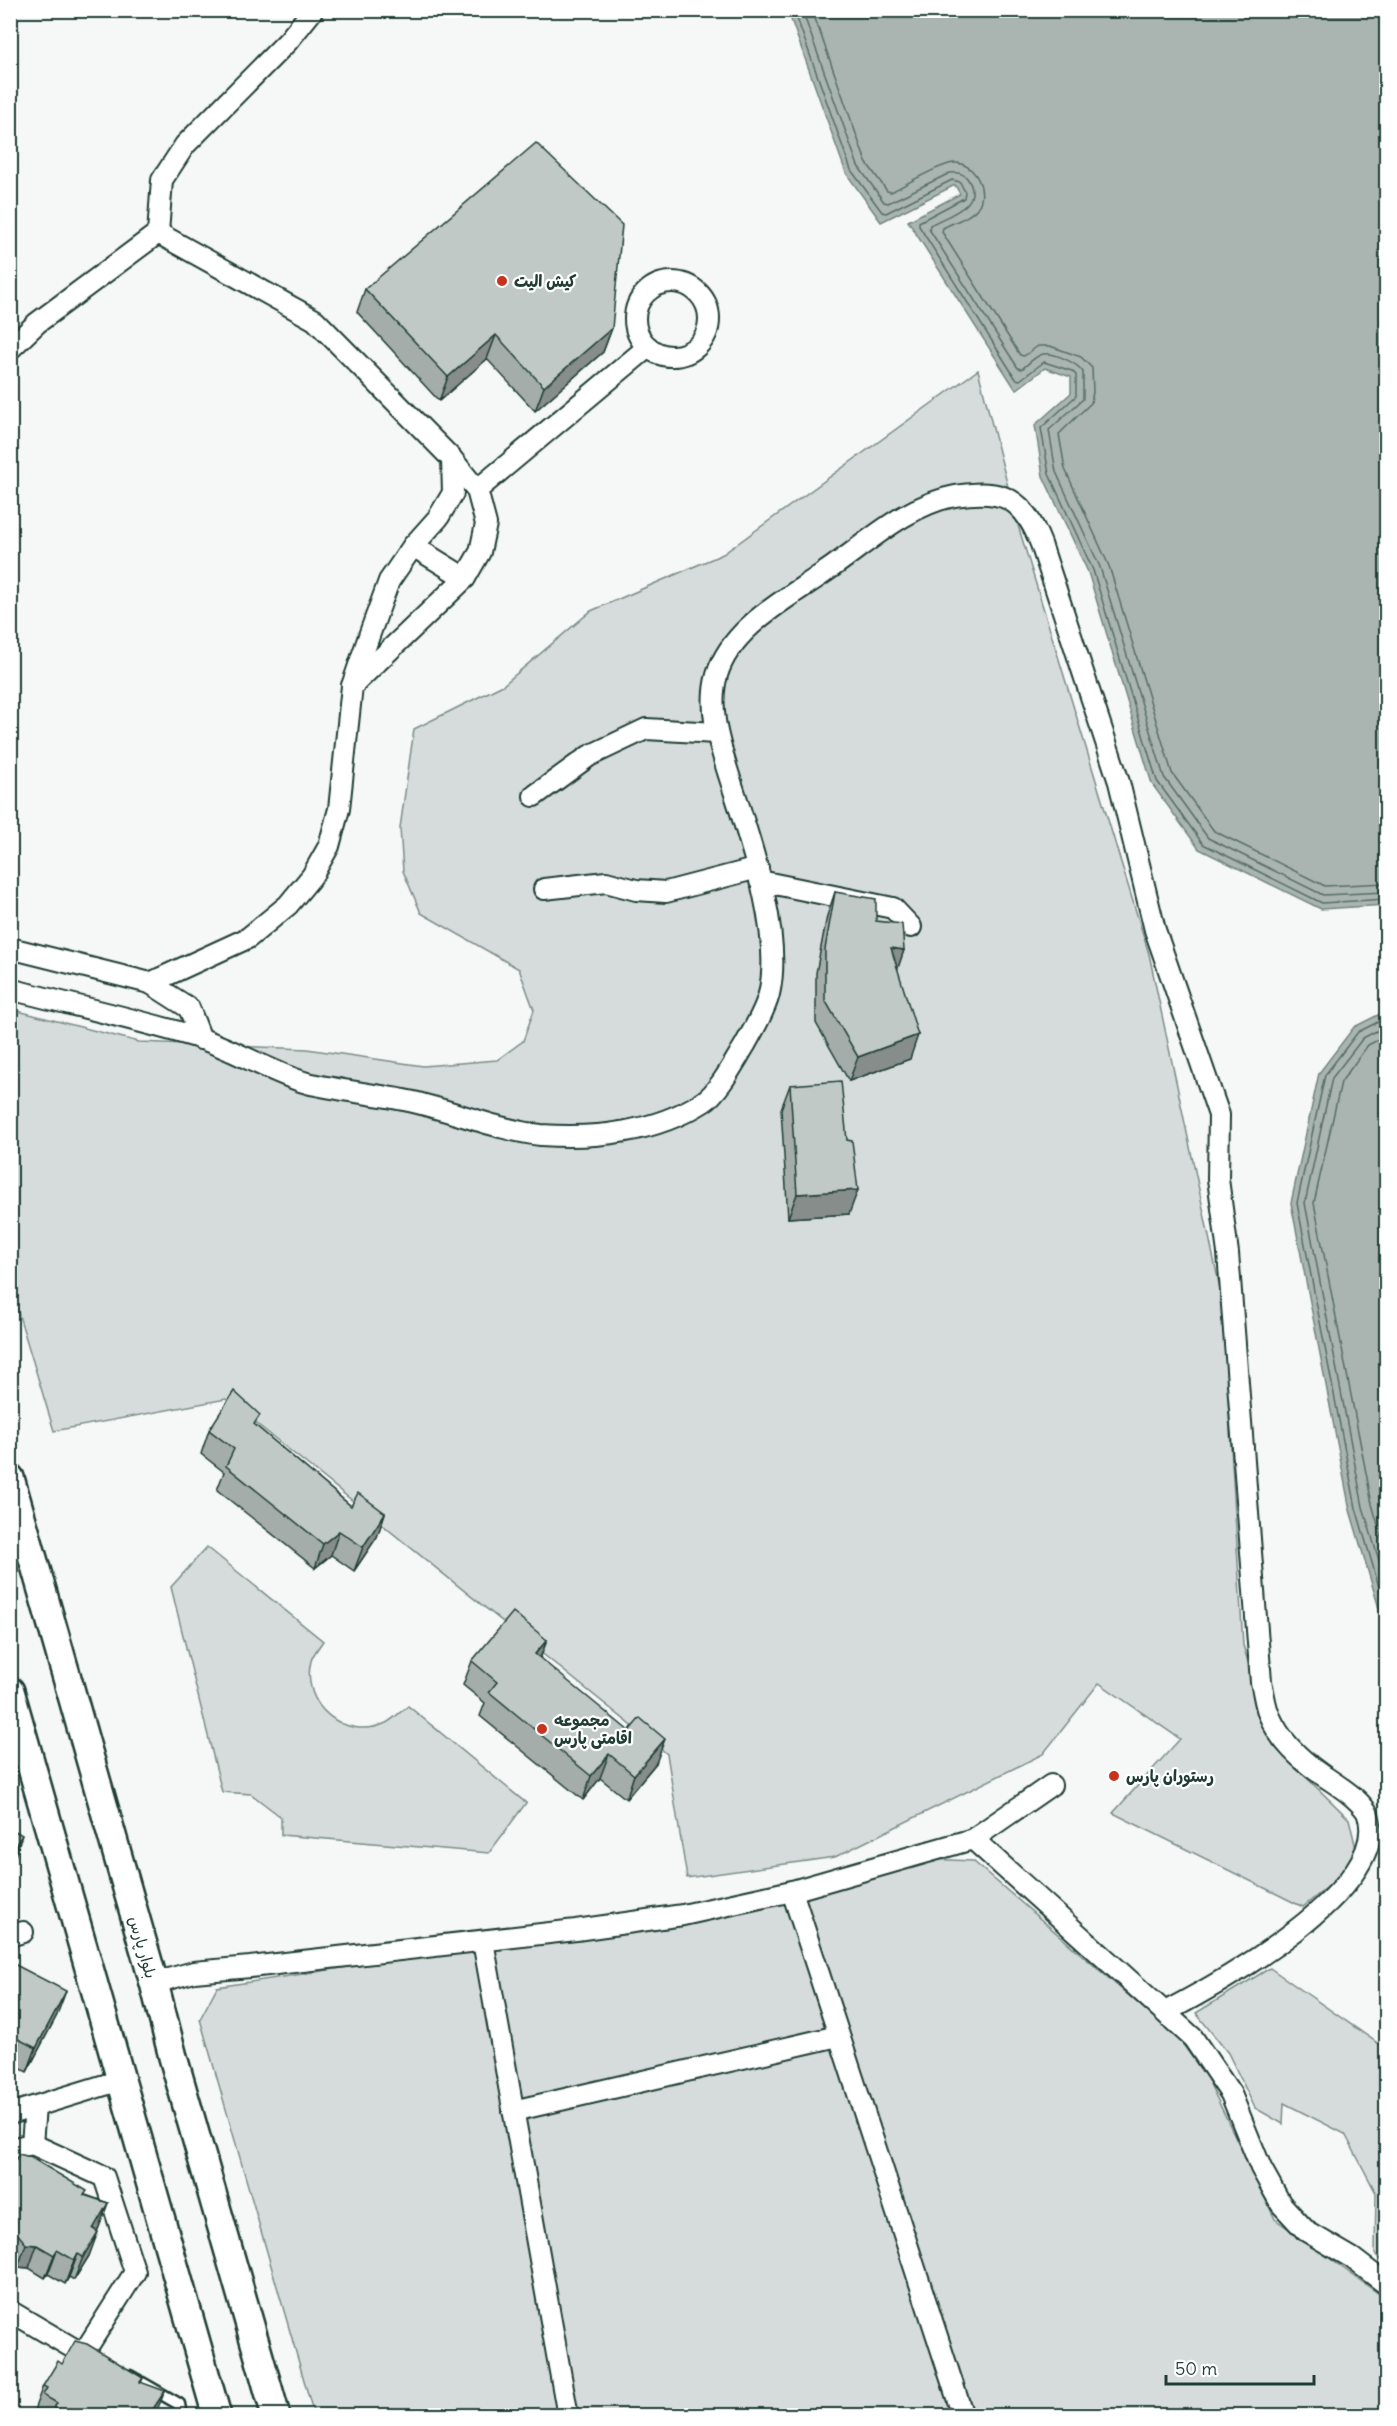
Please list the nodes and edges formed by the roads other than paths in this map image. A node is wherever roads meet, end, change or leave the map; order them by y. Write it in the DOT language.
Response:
graph roads {
  1 [pos="313,10"];
  2 [pos="158,232"];
  3 [pos="648,347"];
  4 [pos="10,349"];
  5 [pos="452,459"];
  6 [pos="477,490"];
  7 [pos="413,546"];
  8 [pos="465,578"];
  9 [pos="352,686"];
  10 [pos="716,733"];
  11 [pos="534,796"];
  12 [pos="759,874"];
  13 [pos="544,889"];
  14 [pos="911,927"];
  15 [pos="10,948"];
  16 [pos="150,983"];
  17 [pos="10,988"];
  18 [pos="201,1039"];
  19 [pos="10,1478"];
  20 [pos="10,1691"];
  21 [pos="1051,1785"];
  22 [pos="973,1839"];
  23 [pos="792,1891"];
  24 [pos="483,1941"];
  25 [pos="154,1983"];
  26 [pos="1165,2012"];
  27 [pos="838,2036"];
  28 [pos="121,2080"];
  29 [pos="35,2107"];
  30 [pos="513,2111"];
  31 [pos="10,2114"];
  32 [pos="32,2144"];
  33 [pos="10,2149"];
  34 [pos="1386,2284"];
  35 [pos="10,2311"];
  36 [pos="122,2373"];
  37 [pos="181,2415"];
  38 [pos="217,2415"];
  39 [pos="276,2415"];
  40 [pos="568,2415"];
  41 [pos="963,2415"];
  1 -- 2 [label="street"];
  2 -- 4 [label="street"];
  2 -- 5 [label="street"];
  3 -- 6 [label="street"];
  5 -- 6 [label="street"];
  5 -- 7 [label="street"];
  6 -- 8 [label="street"];
  7 -- 8 [label="street"];
  7 -- 9 [label="street"];
  8 -- 9 [label="street"];
  9 -- 16 [label="street"];
  10 -- 11 [label="street"];
  10 -- 12 [label="street"];
  10 -- 26 [label="street"];
  12 -- 13 [label="street"];
  12 -- 14 [label="street"];
  12 -- 18 [label="street"];
  15 -- 16 [label="street"];
  16 -- 18 [label="street"];
  17 -- 18 [label="street"];
  19 -- 25 [label="main road, بلوار پارس"];
  20 -- 28 [label="main road"];
  21 -- 22 [label="street"];
  22 -- 23 [label="street"];
  22 -- 26 [label="street"];
  23 -- 24 [label="street"];
  23 -- 27 [label="street"];
  24 -- 25 [label="street"];
  24 -- 30 [label="street"];
  25 -- 39 [label="main road, بلوار پارس"];
  26 -- 34 [label="street"];
  27 -- 30 [label="street"];
  27 -- 41 [label="street"];
  28 -- 29 [label="street"];
  28 -- 38 [label="main road"];
  29 -- 31 [label="street"];
  29 -- 32 [label="street"];
  30 -- 40 [label="street"];
  32 -- 33 [label="street"];
  32 -- 35 [label="street"];
  36 -- 37 [label="lane"];
}
